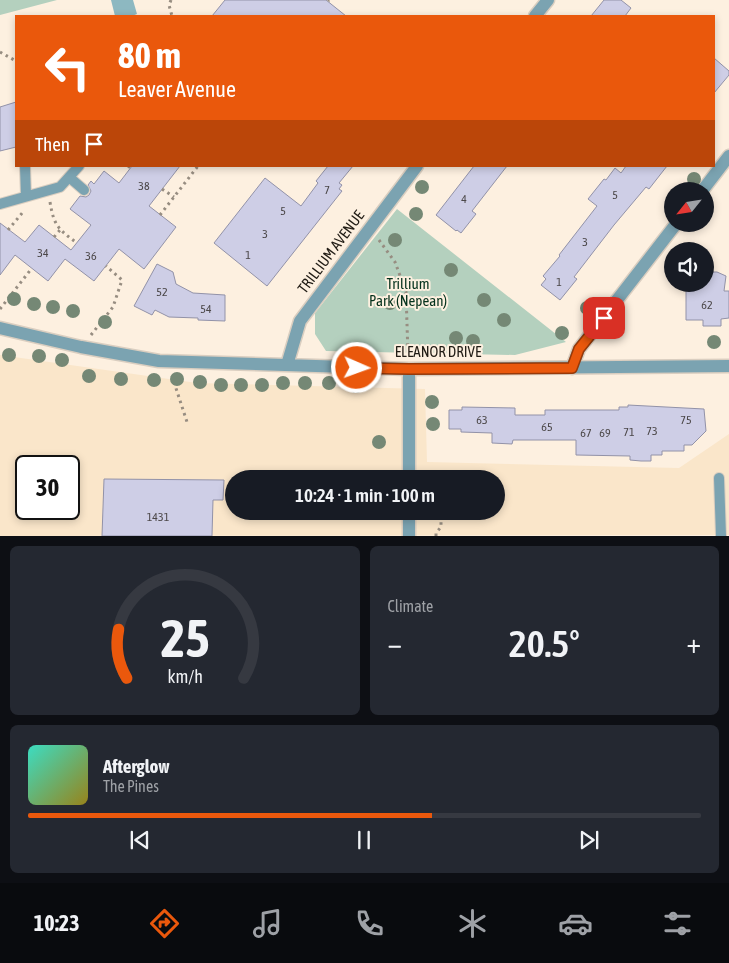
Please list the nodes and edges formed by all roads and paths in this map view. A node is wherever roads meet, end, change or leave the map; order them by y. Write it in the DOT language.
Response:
graph roads {
  1 [pos="172,0"];
  2 [pos="548,0"];
  3 [pos="172,15"];
  4 [pos="536,15"];
  5 [pos="0,52"];
  6 [pos="15,60"];
  7 [pos="729,156"];
  8 [pos="25,167"];
  9 [pos="77,167"];
  10 [pos="196,167"];
  11 [pos="416,167"];
  12 [pos="69,177"];
  13 [pos="709,182"];
  14 [pos="162,189"];
  15 [pos="48,190"];
  16 [pos="84,190"];
  17 [pos="26,196"];
  18 [pos="174,197"];
  19 [pos="0,204"];
  20 [pos="160,215"];
  21 [pos="369,227"];
  22 [pos="60,230"];
  23 [pos="670,232"];
  24 [pos="54,237"];
  25 [pos="77,243"];
  26 [pos="106,266"];
  27 [pos="32,268"];
  28 [pos="0,308"];
  29 [pos="0,328"];
  30 [pos="81,347"];
  31 [pos="168,361"];
  32 [pos="288,365"];
  33 [pos="729,366"];
  34 [pos="572,368"];
  35 [pos="409,369"];
  36 [pos="187,422"];
  37 [pos="409,470"];
  38 [pos="719,478"];
  39 [pos="409,520"];
  40 [pos="441,520"];
  41 [pos="408,536"];
  42 [pos="436,536"];
  43 [pos="721,536"];
  1 -- 3 [label="path"];
  2 -- 4 [label="street"];
  5 -- 6 [label="path"];
  7 -- 13 [label="street"];
  8 -- 17 [label="lane"];
  9 -- 12 [label="lane"];
  10 -- 18 [label="path"];
  11 -- 21 [label="street, TRILLIUM AVENUE"];
  12 -- 15 [label="lane"];
  12 -- 16 [label="lane"];
  14 -- 18 [label="path"];
  15 -- 17 [label="lane"];
  15 -- 22 [label="path"];
  17 -- 19 [label="lane"];
  18 -- 20 [label="path"];
  21 -- 32 [label="street, TRILLIUM AVENUE"];
  21 -- 35 [label="path"];
  22 -- 24 [label="path"];
  22 -- 25 [label="path"];
  23 -- 34 [label="street"];
  26 -- 30 [label="path"];
  27 -- 28 [label="path"];
  29 -- 30 [label="street, ELEANOR DRIVE"];
  30 -- 31 [label="street, ELEANOR DRIVE"];
  31 -- 32 [label="street, ELEANOR DRIVE"];
  31 -- 36 [label="path"];
  32 -- 35 [label="street, ELEANOR DRIVE"];
  33 -- 34 [label="street, ELEANOR DRIVE"];
  34 -- 35 [label="street, ELEANOR DRIVE"];
  35 -- 37 [label="street"];
  38 -- 43 [label="lane"];
  39 -- 41 [label="street"];
  40 -- 42 [label="path"];
}
